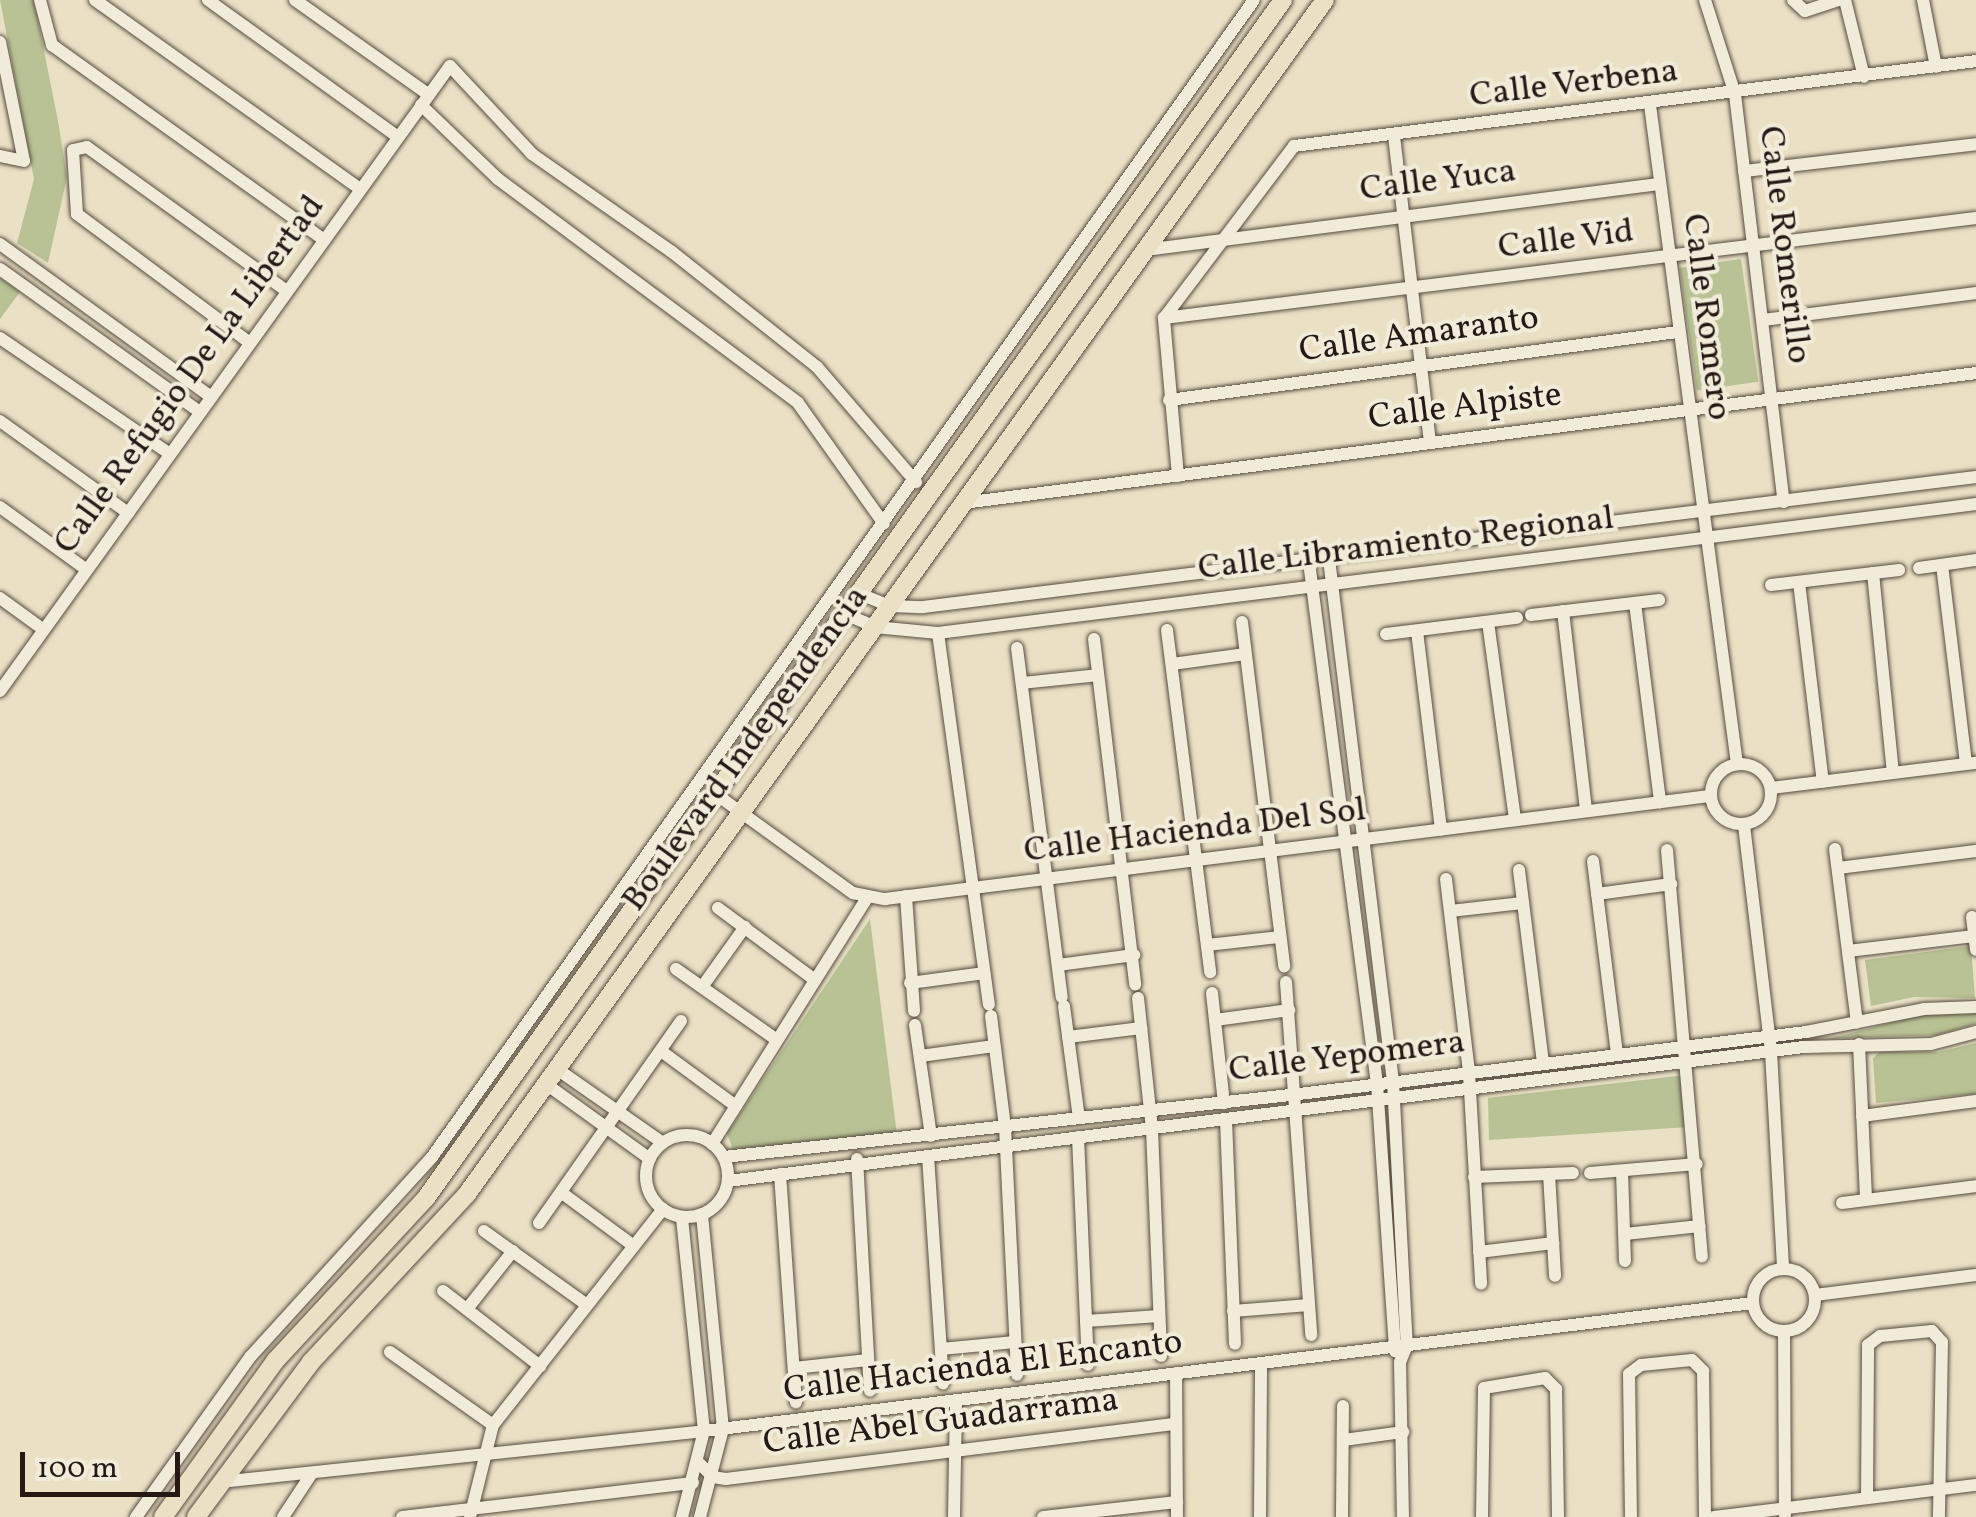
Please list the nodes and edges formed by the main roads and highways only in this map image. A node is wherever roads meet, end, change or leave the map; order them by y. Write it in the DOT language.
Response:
graph roads {
  1 [pos="1282,0"];
  2 [pos="1325,0"];
  3 [pos="164,1517"];
  4 [pos="196,1517"];
  1 -- 3 [label="main road, Boulevard Independencia"];
  2 -- 4 [label="main road, Boulevard Independencia"];
}
